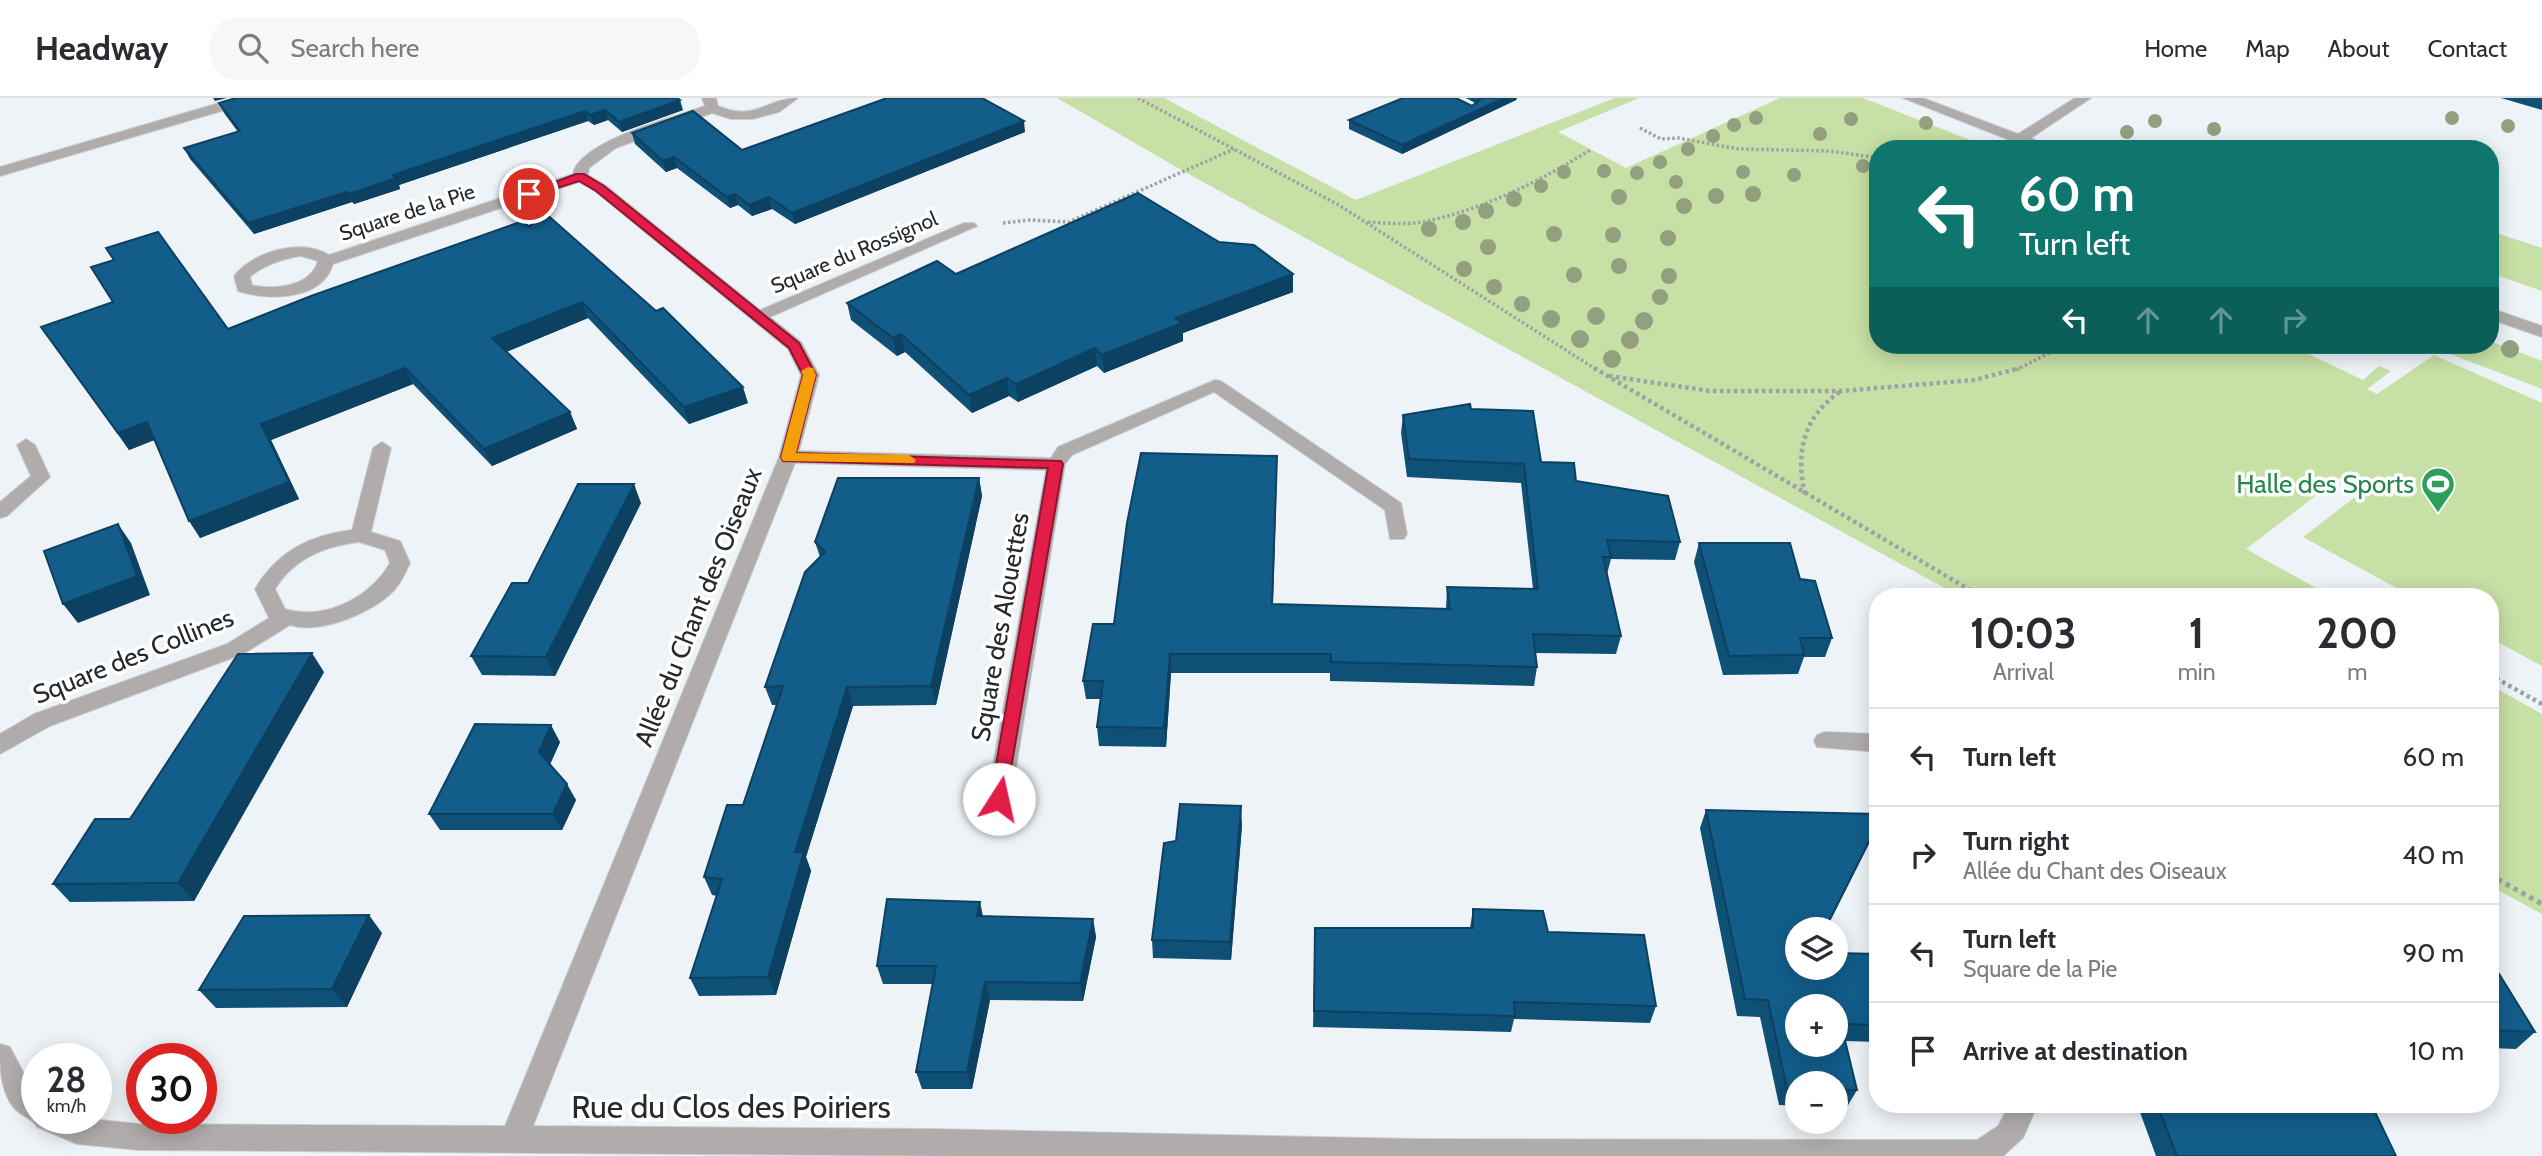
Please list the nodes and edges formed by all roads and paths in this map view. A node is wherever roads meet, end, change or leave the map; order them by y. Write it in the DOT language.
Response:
graph roads {
  1 [pos="251,98"];
  2 [pos="791,98"];
  3 [pos="1138,98"];
  4 [pos="1910,98"];
  5 [pos="2084,98"];
  6 [pos="711,103"];
  7 [pos="1640,128"];
  8 [pos="2020,139"];
  9 [pos="1235,149"];
  10 [pos="1590,150"];
  11 [pos="1869,158"];
  12 [pos="0,172"];
  13 [pos="580,177"];
  14 [pos="1365,221"];
  15 [pos="969,226"];
  16 [pos="326,261"];
  17 [pos="2499,316"];
  18 [pos="757,317"];
  19 [pos="2542,332"];
  20 [pos="2047,354"];
  21 [pos="1605,375"];
  22 [pos="1841,391"];
  23 [pos="26,445"];
  24 [pos="382,448"];
  25 [pos="788,457"];
  26 [pos="1056,464"];
  27 [pos="1805,495"];
  28 [pos="0,512"];
  29 [pos="1396,534"];
  30 [pos="360,535"];
  31 [pos="1966,588"];
  32 [pos="286,618"];
  33 [pos="2499,680"];
  34 [pos="2542,704"];
  35 [pos="1825,741"];
  36 [pos="1869,743"];
  37 [pos="0,745"];
  38 [pos="999,799"];
  39 [pos="2499,880"];
  40 [pos="2542,904"];
  41 [pos="0,1056"];
  42 [pos="21,1096"];
  43 [pos="2022,1113"];
  44 [pos="108,1134"];
  45 [pos="513,1141"];
  46 [pos="933,1149"];
  47 [pos="1523,1154"];
  1 -- 12 [label="street"];
  2 -- 6 [label="street"];
  3 -- 9 [label="path"];
  4 -- 8 [label="street"];
  5 -- 8 [label="street"];
  6 -- 13 [label="street"];
  7 -- 11 [label="path"];
  9 -- 14 [label="path"];
  9 -- 15 [label="path"];
  10 -- 14 [label="path"];
  13 -- 16 [label="street, Square de la Pie"];
  13 -- 18 [label="street, Allée du Chant des Oiseaux"];
  14 -- 21 [label="path"];
  15 -- 18 [label="street, Square du Rossignol"];
  16 -- 16 [label="street, Square de la Pie"];
  17 -- 19 [label="street"];
  18 -- 25 [label="street, Allée du Chant des Oiseaux"];
  20 -- 22 [label="path"];
  21 -- 22 [label="path"];
  21 -- 27 [label="path"];
  22 -- 27 [label="path"];
  23 -- 28 [label="street"];
  24 -- 30 [label="street"];
  25 -- 26 [label="street"];
  25 -- 45 [label="street, Allée du Chant des Oiseaux"];
  26 -- 29 [label="street"];
  26 -- 38 [label="street, Square des Alouettes"];
  27 -- 31 [label="path"];
  30 -- 32 [label="street, Square des Collines"];
  30 -- 32 [label="street, Square des Collines"];
  32 -- 37 [label="street, Square des Collines"];
  33 -- 34 [label="path"];
  35 -- 36 [label="street"];
  39 -- 40 [label="path"];
  41 -- 42 [label="street"];
  43 -- 47 [label="street, Rue du Clos des Poiriers"];
  44 -- 45 [label="street, Rue du Clos des Poiriers"];
  45 -- 46 [label="street, Rue du Clos des Poiriers"];
  46 -- 47 [label="street, Rue du Clos des Poiriers"];
}
